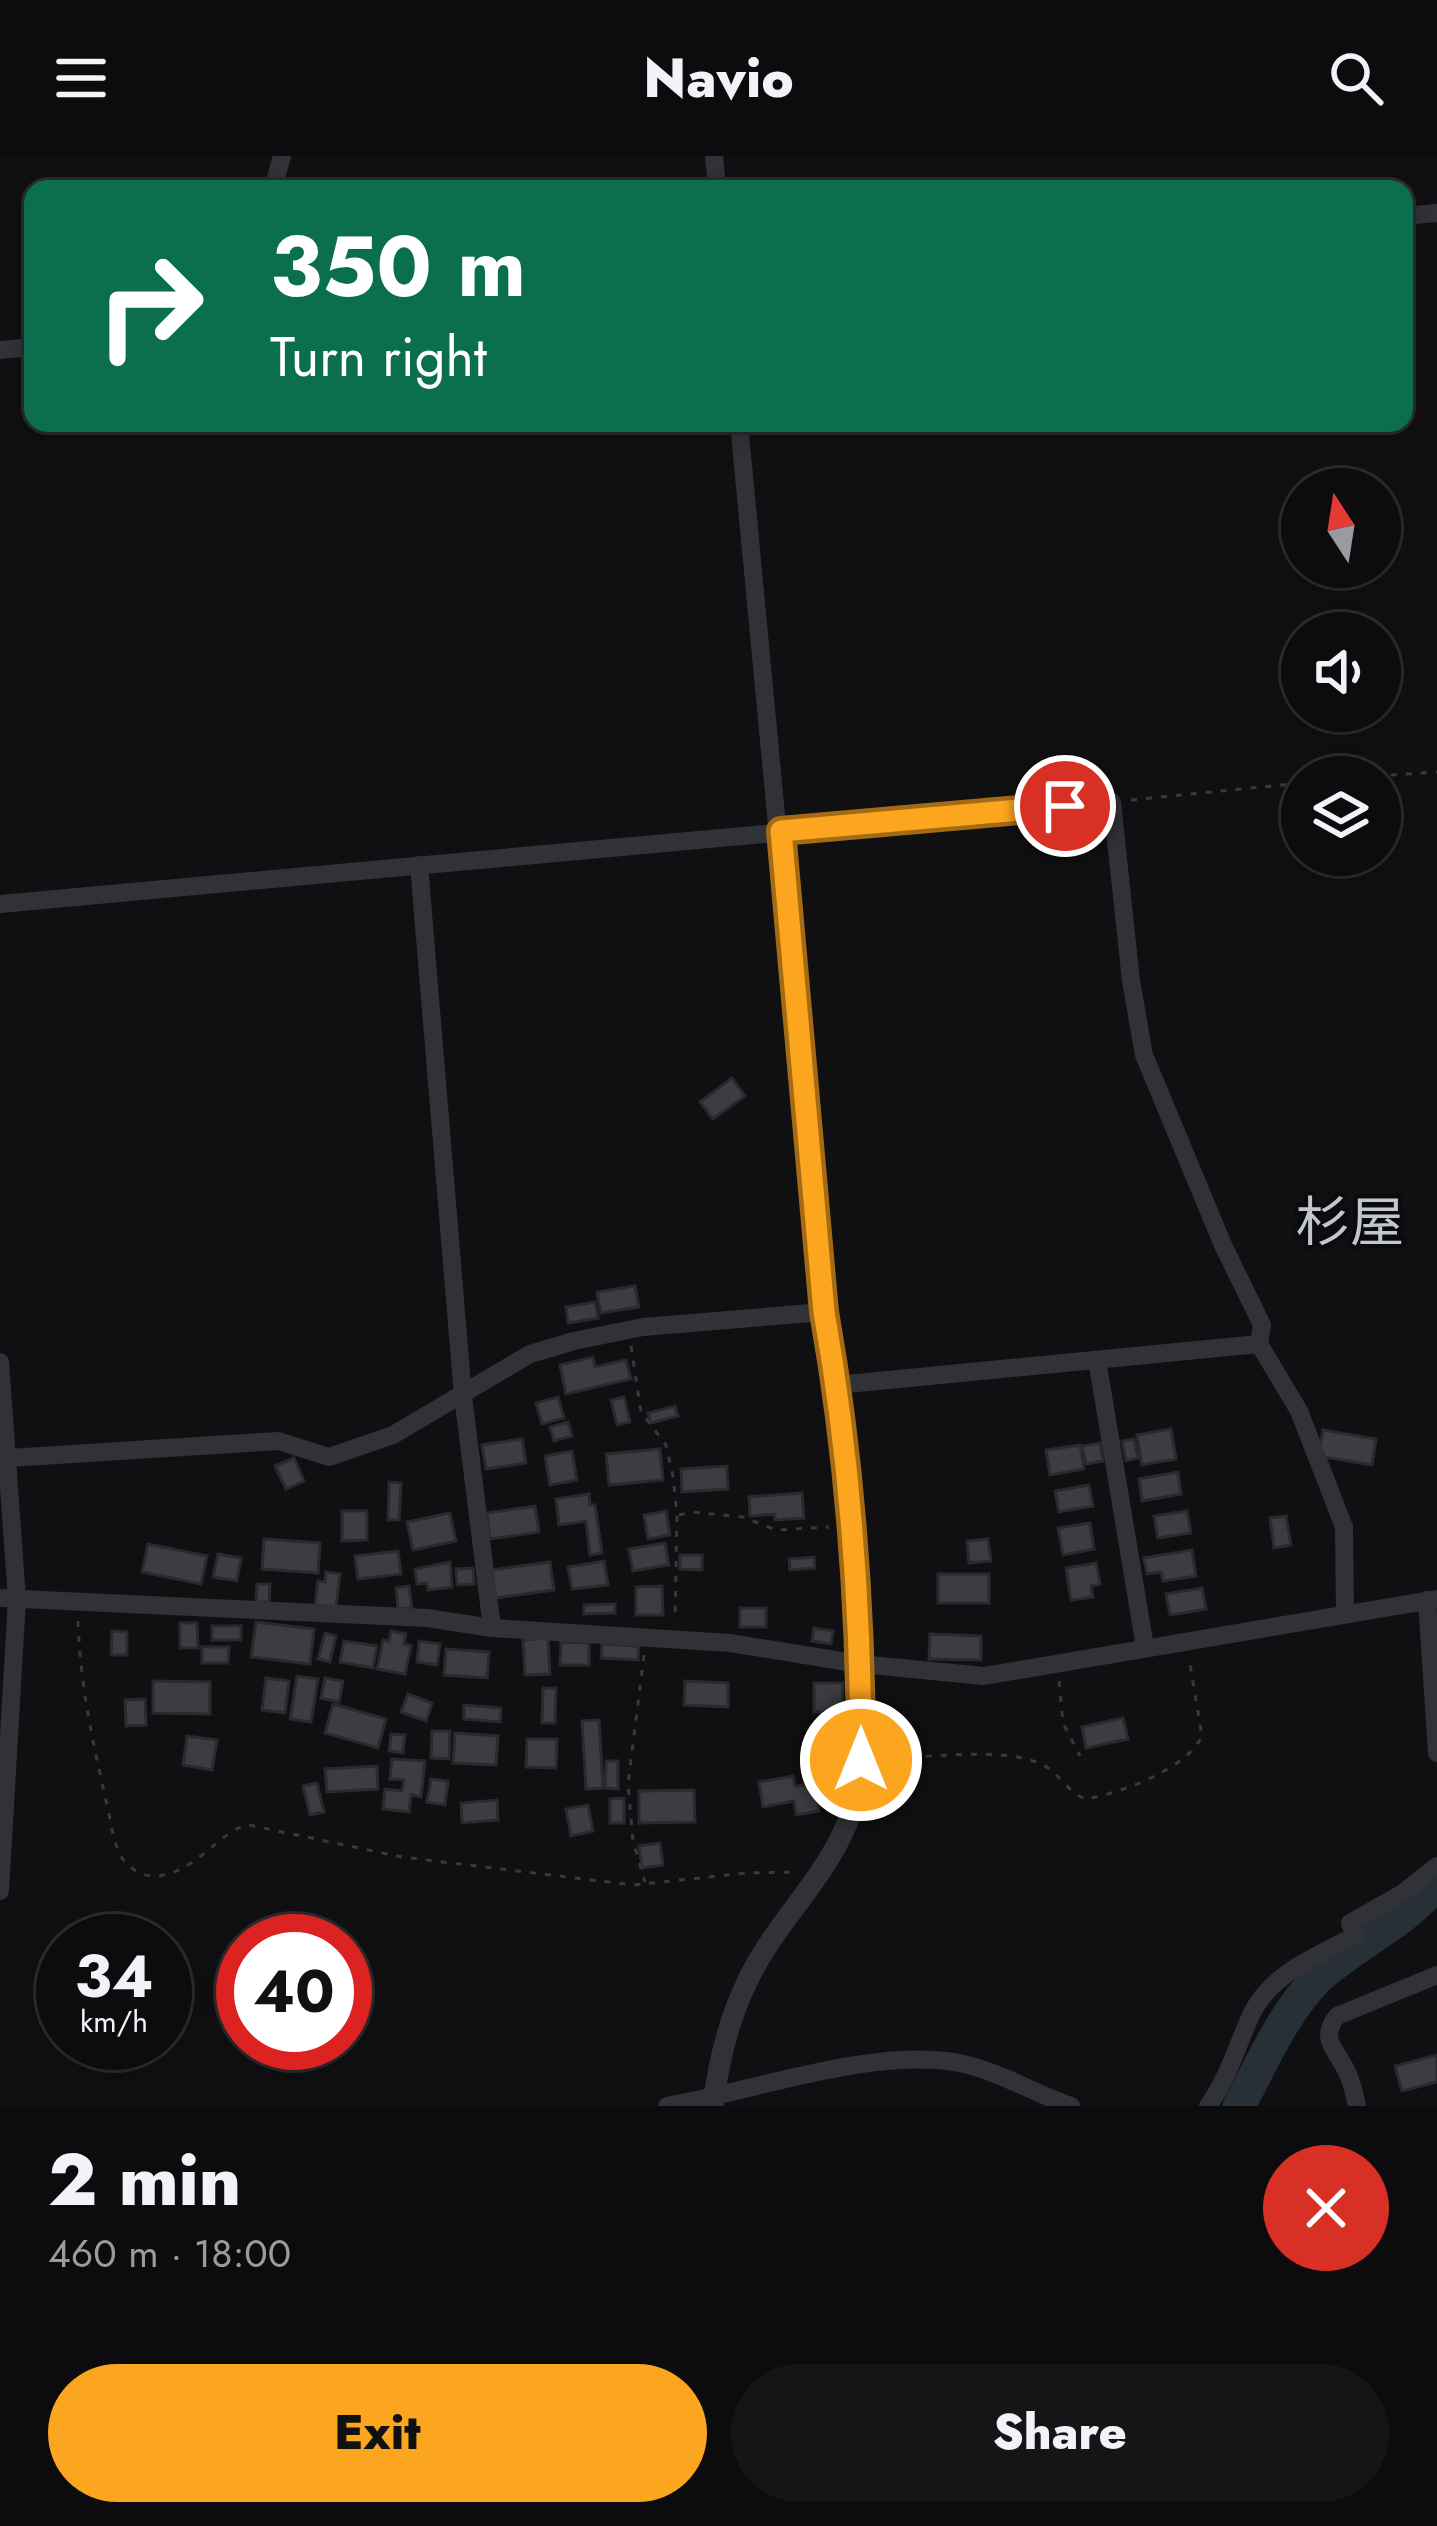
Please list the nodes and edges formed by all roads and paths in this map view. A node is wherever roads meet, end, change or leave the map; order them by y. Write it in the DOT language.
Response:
graph roads {
  1 [pos="741,432"];
  2 [pos="1437,772"];
  3 [pos="1401,774"];
  4 [pos="1281,785"];
  5 [pos="1112,802"];
  6 [pos="781,831"];
  7 [pos="419,866"];
  8 [pos="0,904"];
  9 [pos="824,1312"];
  10 [pos="628,1330"];
  11 [pos="1259,1344"];
  12 [pos="1097,1360"];
  13 [pos="0,1362"];
  14 [pos="837,1385"];
  15 [pos="463,1396"];
  16 [pos="9,1458"];
  17 [pos="677,1515"];
  18 [pos="849,1527"];
  19 [pos="9,1598"];
  20 [pos="1432,1599"];
  21 [pos="78,1602"];
  22 [pos="1345,1612"];
  23 [pos="492,1628"];
  24 [pos="646,1638"];
  25 [pos="675,1640"];
  26 [pos="1186,1640"];
  27 [pos="1145,1646"];
  28 [pos="1059,1661"];
  29 [pos="860,1664"];
  30 [pos="1437,1753"];
  31 [pos="1080,1756"];
  32 [pos="861,1760"];
  33 [pos="1435,1875"];
  34 [pos="817,1876"];
  35 [pos="646,1884"];
  36 [pos="0,1891"];
  37 [pos="1437,1975"];
  38 [pos="714,2102"];
  39 [pos="667,2106"];
  40 [pos="1071,2106"];
  41 [pos="1208,2106"];
  42 [pos="1357,2106"];
  1 -- 6 [label="street"];
  2 -- 3 [label="path"];
  4 -- 5 [label="path"];
  5 -- 6 [label="street"];
  5 -- 11 [label="street"];
  6 -- 7 [label="street"];
  6 -- 9 [label="street"];
  7 -- 8 [label="street"];
  7 -- 15 [label="street"];
  9 -- 10 [label="street"];
  9 -- 14 [label="street"];
  10 -- 15 [label="street"];
  10 -- 17 [label="path"];
  11 -- 12 [label="street"];
  11 -- 22 [label="street"];
  12 -- 14 [label="street"];
  12 -- 27 [label="street"];
  13 -- 16 [label="street"];
  14 -- 18 [label="street"];
  15 -- 16 [label="street"];
  15 -- 23 [label="street"];
  16 -- 19 [label="street"];
  17 -- 18 [label="path"];
  17 -- 25 [label="path"];
  18 -- 29 [label="street"];
  19 -- 21 [label="street"];
  19 -- 36 [label="street"];
  20 -- 22 [label="street"];
  20 -- 30 [label="street"];
  21 -- 23 [label="street"];
  21 -- 35 [label="path"];
  22 -- 26 [label="street"];
  23 -- 24 [label="street"];
  24 -- 25 [label="street"];
  24 -- 35 [label="path"];
  25 -- 29 [label="street"];
  26 -- 27 [label="street"];
  26 -- 32 [label="path"];
  27 -- 28 [label="street"];
  28 -- 29 [label="street"];
  28 -- 31 [label="path"];
  29 -- 32 [label="street"];
  32 -- 34 [label="street"];
  33 -- 41 [label="street"];
  34 -- 35 [label="path"];
  34 -- 38 [label="street"];
  37 -- 42 [label="street"];
  38 -- 39 [label="street"];
  38 -- 40 [label="street"];
}
